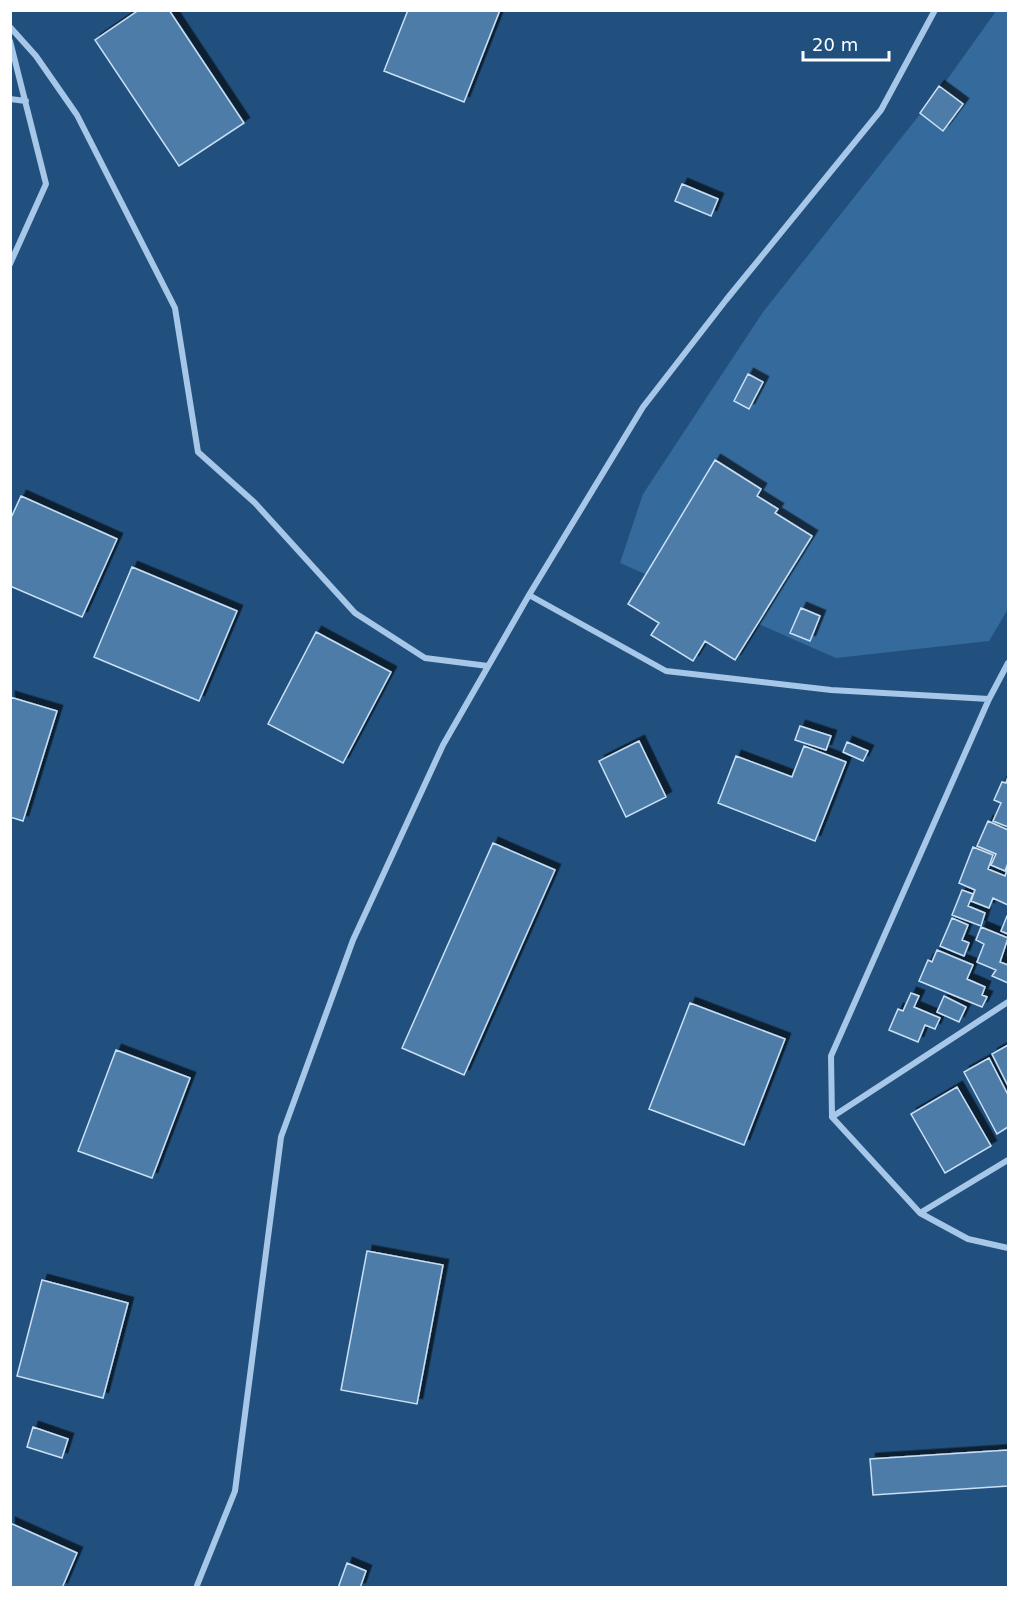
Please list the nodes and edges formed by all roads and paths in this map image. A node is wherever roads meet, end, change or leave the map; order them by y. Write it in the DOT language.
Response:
graph roads {
  1 [pos="935,10"];
  2 [pos="10,27"];
  3 [pos="10,41"];
  4 [pos="10,99"];
  5 [pos="26,101"];
  6 [pos="10,264"];
  7 [pos="529,596"];
  8 [pos="1008,663"];
  9 [pos="488,666"];
  10 [pos="989,699"];
  11 [pos="1008,1002"];
  12 [pos="832,1117"];
  13 [pos="1008,1160"];
  14 [pos="920,1213"];
  15 [pos="1008,1248"];
  16 [pos="196,1587"];
  1 -- 7 [label="street"];
  2 -- 9 [label="street"];
  3 -- 5 [label="street"];
  4 -- 5 [label="street"];
  5 -- 6 [label="street"];
  7 -- 9 [label="street"];
  7 -- 10 [label="street"];
  8 -- 10 [label="street"];
  9 -- 16 [label="street"];
  10 -- 12 [label="street"];
  11 -- 12 [label="street"];
  12 -- 14 [label="street"];
  13 -- 14 [label="street"];
  14 -- 15 [label="street"];
}
